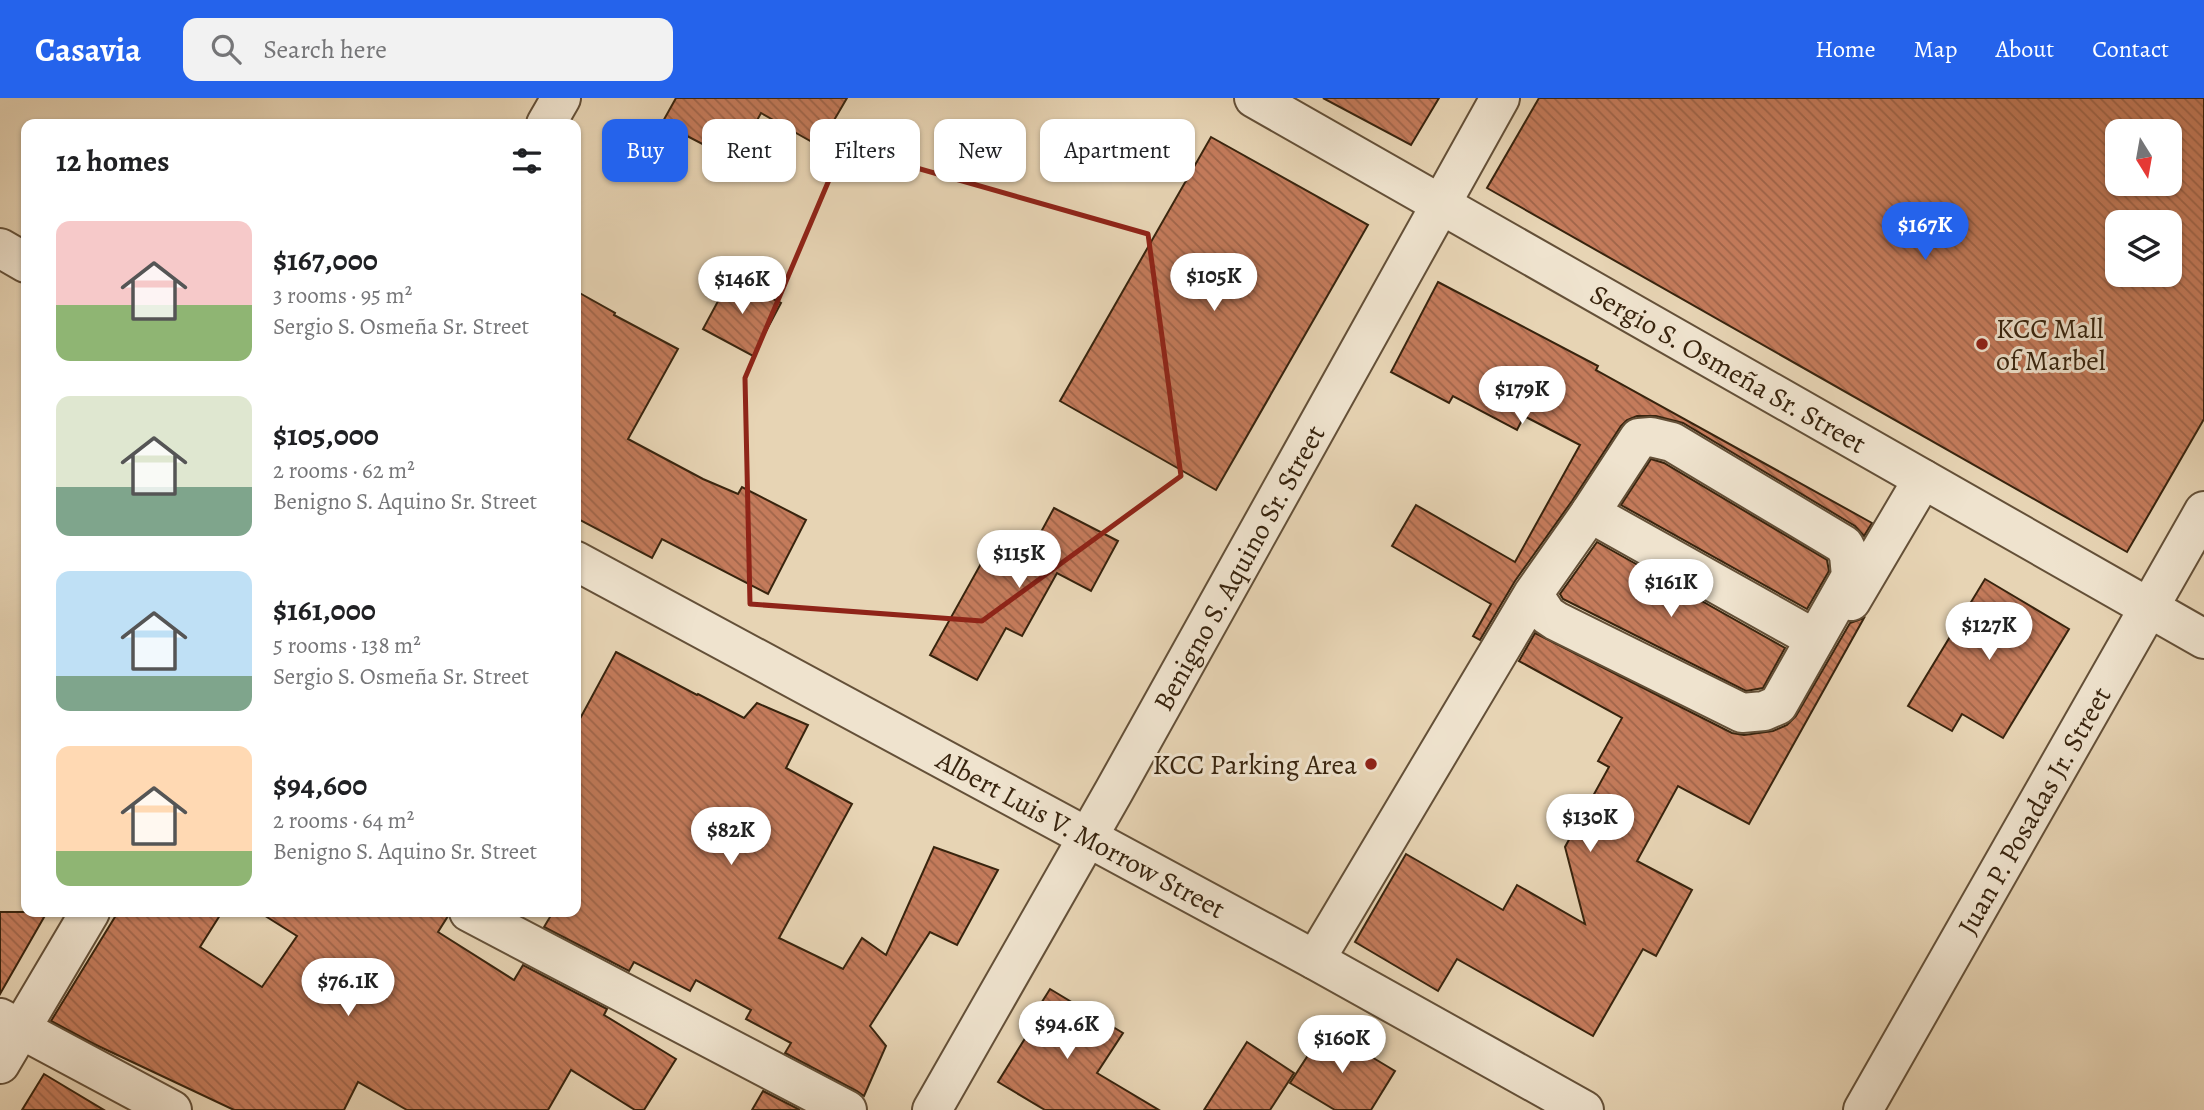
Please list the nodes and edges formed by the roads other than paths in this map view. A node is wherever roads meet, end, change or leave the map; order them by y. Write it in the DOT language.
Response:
graph roads {
  1 [pos="561,98"];
  2 [pos="1254,98"];
  3 [pos="1500,98"];
  4 [pos="549,119"];
  5 [pos="1440,204"];
  6 [pos="0,248"];
  7 [pos="21,260"];
  8 [pos="1923,479"];
  9 [pos="2204,510"];
  10 [pos="1590,513"];
  11 [pos="581,564"];
  12 [pos="1533,594"];
  13 [pos="2149,608"];
  14 [pos="1815,639"];
  15 [pos="2204,639"];
  16 [pos="1778,705"];
  17 [pos="1088,837"];
  18 [pos="86,917"];
  19 [pos="479,917"];
  20 [pos="1315,960"];
  21 [pos="10,1023"];
  22 [pos="0,1063"];
  23 [pos="172,1110"];
  24 [pos="848,1110"];
  25 [pos="932,1110"];
  26 [pos="1584,1110"];
  27 [pos="1863,1110"];
  1 -- 4 [label="street"];
  2 -- 5 [label="street, Sergio S. Osmeña Sr. Street"];
  3 -- 5 [label="street, Benigno S. Aquino Sr. Street"];
  5 -- 8 [label="street, Sergio S. Osmeña Sr. Street"];
  5 -- 17 [label="street, Benigno S. Aquino Sr. Street"];
  6 -- 7 [label="street"];
  8 -- 13 [label="street, Sergio S. Osmeña Sr. Street"];
  8 -- 16 [label="street"];
  9 -- 13 [label="street, Juan P. Posadas Jr. Street"];
  10 -- 12 [label="street"];
  10 -- 14 [label="street"];
  10 -- 14 [label="street"];
  11 -- 17 [label="street, Albert Luis V. Morrow Street"];
  12 -- 16 [label="street"];
  12 -- 20 [label="street"];
  13 -- 15 [label="street, Sergio S. Osmeña Sr. Street"];
  13 -- 27 [label="street, Juan P. Posadas Jr. Street"];
  14 -- 16 [label="street"];
  17 -- 20 [label="street, Albert Luis V. Morrow Street"];
  17 -- 25 [label="street, Benigno S. Aquino Sr. Street"];
  18 -- 21 [label="street"];
  19 -- 24 [label="street"];
  20 -- 26 [label="street, Albert Luis V. Morrow Street"];
  21 -- 22 [label="street"];
  21 -- 23 [label="street"];
}
